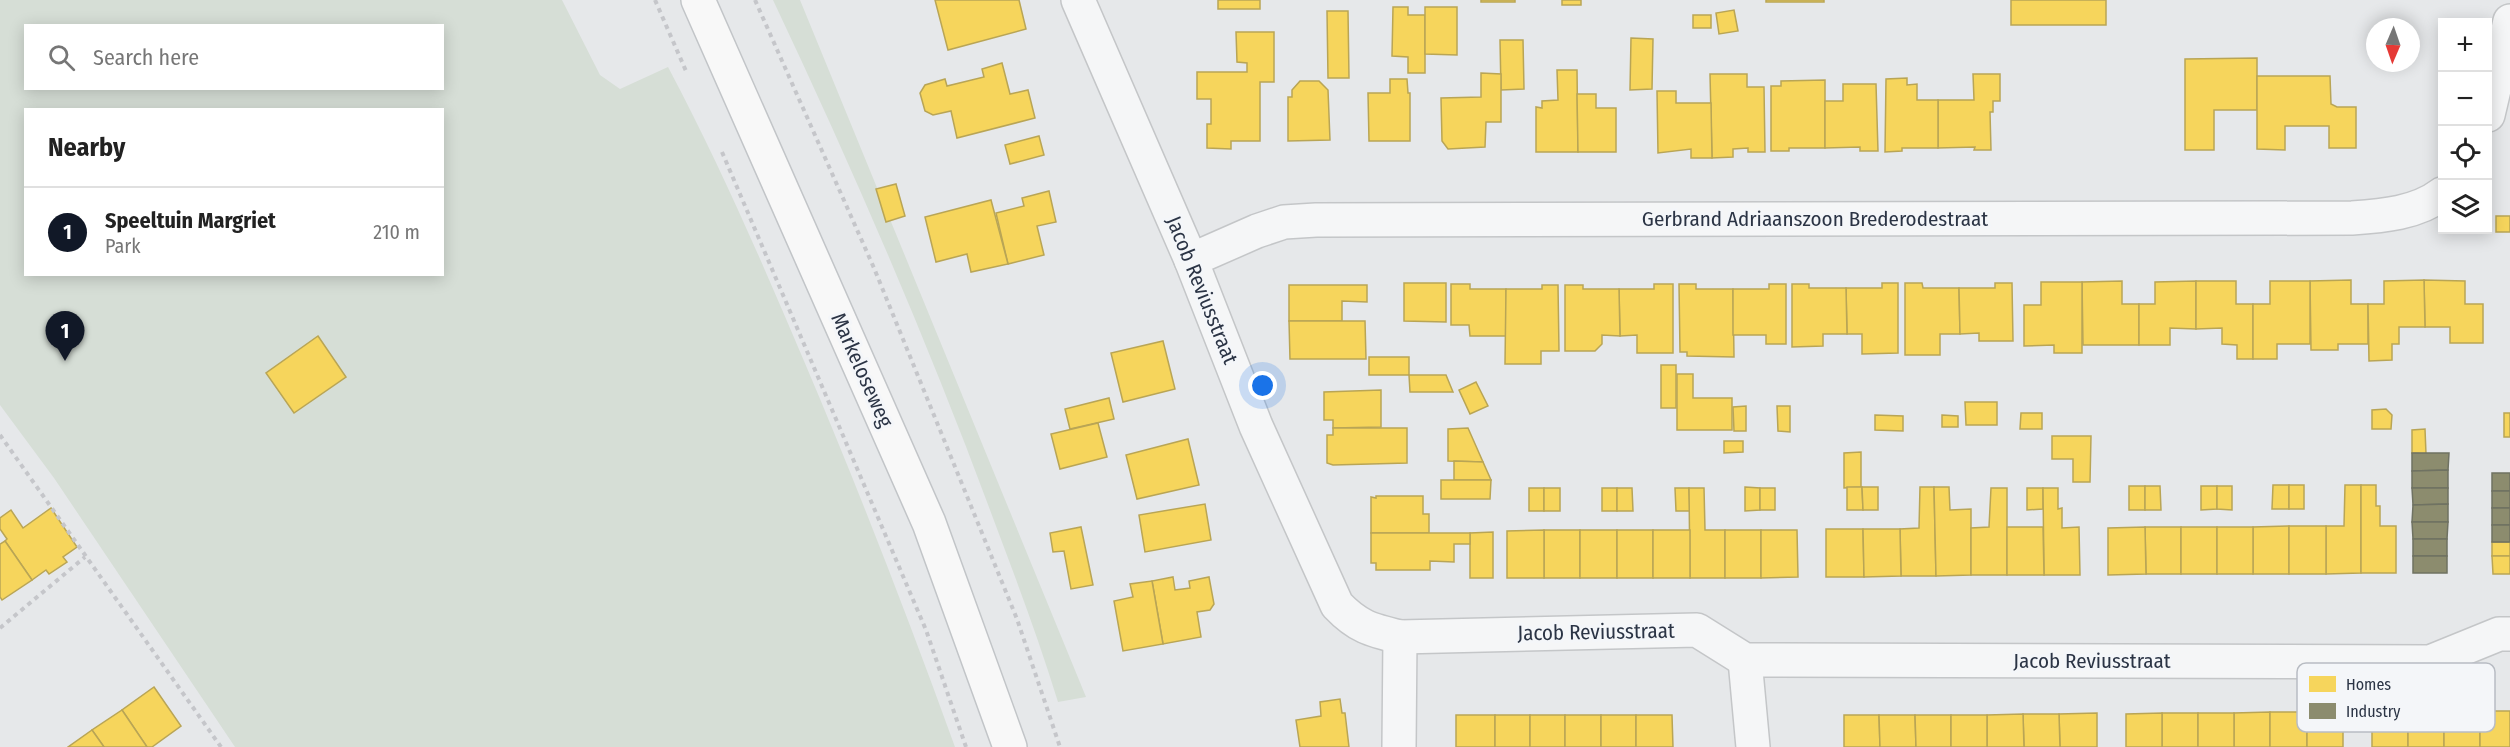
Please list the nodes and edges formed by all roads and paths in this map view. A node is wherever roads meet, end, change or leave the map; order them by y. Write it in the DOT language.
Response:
graph roads {
  1 [pos="655,0"];
  2 [pos="698,0"];
  3 [pos="755,0"];
  4 [pos="1078,0"];
  5 [pos="2505,0"];
  6 [pos="2510,2"];
  7 [pos="2510,21"];
  8 [pos="687,73"];
  9 [pos="2492,95"];
  10 [pos="719,145"];
  11 [pos="2438,196"];
  12 [pos="1191,260"];
  13 [pos="0,435"];
  14 [pos="85,557"];
  15 [pos="0,628"];
  16 [pos="2510,634"];
  17 [pos="1400,637"];
  18 [pos="1745,660"];
  19 [pos="221,747"];
  20 [pos="966,747"];
  21 [pos="1010,747"];
  22 [pos="1060,747"];
  23 [pos="1399,747"];
  24 [pos="1753,747"];
  1 -- 8 [label="path"];
  2 -- 21 [label="main road, Markeloseweg"];
  3 -- 22 [label="path"];
  4 -- 12 [label="street, Jacob Reviusstraat"];
  5 -- 6 [label="street"];
  7 -- 9 [label="street"];
  10 -- 20 [label="path, Markeloseweg"];
  11 -- 12 [label="street, Gerbrand Adriaanszoon Brederodestraat"];
  12 -- 17 [label="street, Jacob Reviusstraat"];
  13 -- 14 [label="path"];
  14 -- 15 [label="path"];
  14 -- 19 [label="path"];
  16 -- 18 [label="street, Jacob Reviusstraat"];
  17 -- 18 [label="street, Jacob Reviusstraat"];
  17 -- 23 [label="street"];
  18 -- 24 [label="street"];
}
